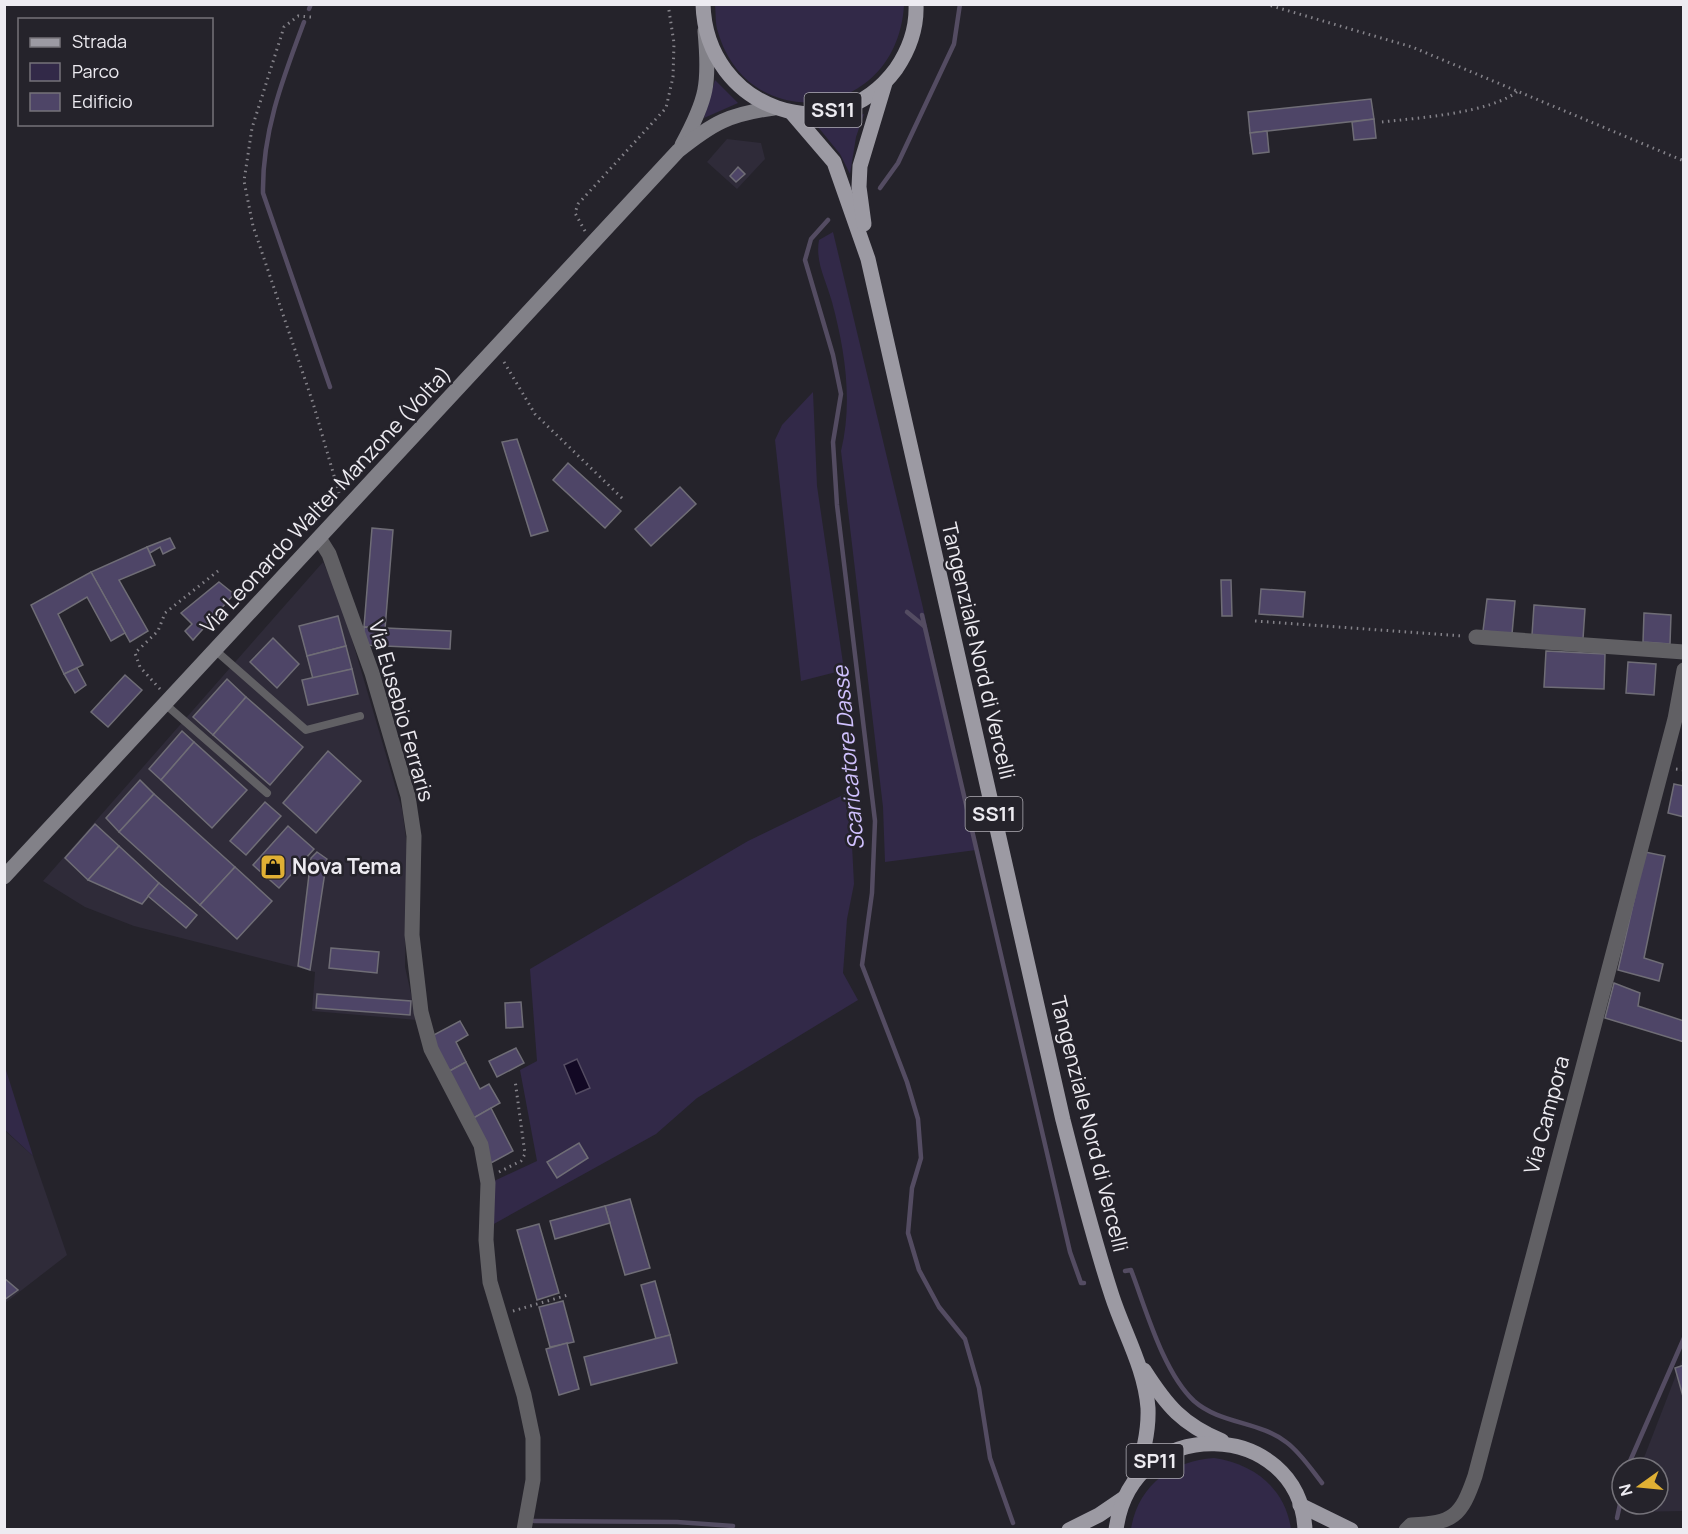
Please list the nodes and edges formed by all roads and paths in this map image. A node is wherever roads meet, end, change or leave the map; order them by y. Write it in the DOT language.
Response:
graph roads {
  1 [pos="668,4"];
  2 [pos="703,4"];
  3 [pos="915,4"];
  4 [pos="1265,4"];
  5 [pos="311,17"];
  6 [pos="704,22"];
  7 [pos="885,83"];
  8 [pos="1519,90"];
  9 [pos="774,108"];
  10 [pos="792,112"];
  11 [pos="1382,122"];
  12 [pos="678,151"];
  13 [pos="1683,161"];
  14 [pos="595,240"];
  15 [pos="868,259"];
  16 [pos="495,348"];
  17 [pos="624,500"];
  18 [pos="344,511"];
  19 [pos="320,538"];
  20 [pos="218,571"];
  21 [pos="1255,621"];
  22 [pos="1476,637"];
  23 [pos="215,650"];
  24 [pos="1683,652"];
  25 [pos="1683,670"];
  26 [pos="167,702"];
  27 [pos="360,716"];
  28 [pos="267,793"];
  29 [pos="4,877"];
  30 [pos="514,1080"];
  31 [pos="487,1178"];
  32 [pos="568,1295"];
  33 [pos="500,1315"];
  34 [pos="1139,1363"];
  35 [pos="1233,1445"];
  36 [pos="1135,1480"];
  37 [pos="1124,1498"];
  38 [pos="1300,1505"];
  39 [pos="524,1530"];
  40 [pos="1069,1530"];
  41 [pos="1116,1530"];
  42 [pos="1305,1530"];
  43 [pos="1351,1530"];
  44 [pos="1406,1530"];
  1 -- 14 [label="path"];
  2 -- 6 [label="main road, Tangenziale Nord di Vercelli / SS11"];
  3 -- 7 [label="main road, Tangenziale Nord di Vercelli / SS11"];
  4 -- 8 [label="path"];
  5 -- 18 [label="path"];
  6 -- 9 [label="main road, Tangenziale Nord di Vercelli / SS11"];
  6 -- 12 [label="main road, Via Leonardo Walter Manzone (Volta)"];
  7 -- 10 [label="main road, Tangenziale Nord di Vercelli / SS11"];
  7 -- 15 [label="main road, Tangenziale Nord di Vercelli"];
  8 -- 11 [label="path"];
  8 -- 13 [label="path"];
  9 -- 10 [label="main road, Tangenziale Nord di Vercelli / SS11"];
  9 -- 12 [label="main road, Via Leonardo Walter Manzone (Volta)"];
  10 -- 15 [label="main road, Tangenziale Nord di Vercelli"];
  12 -- 14 [label="main road, Via Leonardo Walter Manzone (Volta)"];
  14 -- 16 [label="main road, Via Leonardo Walter Manzone (Volta)"];
  15 -- 34 [label="main road, Tangenziale Nord di Vercelli / SS11"];
  16 -- 17 [label="path"];
  16 -- 18 [label="main road, Via Leonardo Walter Manzone (Volta)"];
  18 -- 19 [label="main road, Via Leonardo Walter Manzone (Volta)"];
  19 -- 23 [label="main road, Via Leonardo Walter Manzone (Volta)"];
  19 -- 31 [label="street, Via Eusebio Ferraris"];
  20 -- 26 [label="path"];
  21 -- 22 [label="path"];
  22 -- 24 [label="street"];
  23 -- 26 [label="main road, Via Leonardo Walter Manzone (Volta)"];
  23 -- 27 [label="lane"];
  25 -- 44 [label="street, Via Campora"];
  26 -- 28 [label="lane"];
  26 -- 29 [label="main road, Via Leonardo Walter Manzone (Volta)"];
  30 -- 31 [label="path"];
  31 -- 33 [label="street, Via Eusebio Ferraris"];
  32 -- 33 [label="path"];
  33 -- 39 [label="street, Via Eusebio Ferraris"];
  34 -- 35 [label="main road, Tangenziale Nord di Vercelli"];
  34 -- 36 [label="main road, Tangenziale Nord di Vercelli"];
  35 -- 36 [label="main road, SP11"];
  35 -- 38 [label="main road, SP11"];
  36 -- 37 [label="main road, SP11"];
  37 -- 40 [label="main road"];
  37 -- 41 [label="main road, SP11"];
  38 -- 42 [label="main road, SP11"];
  38 -- 43 [label="main road"];
}
